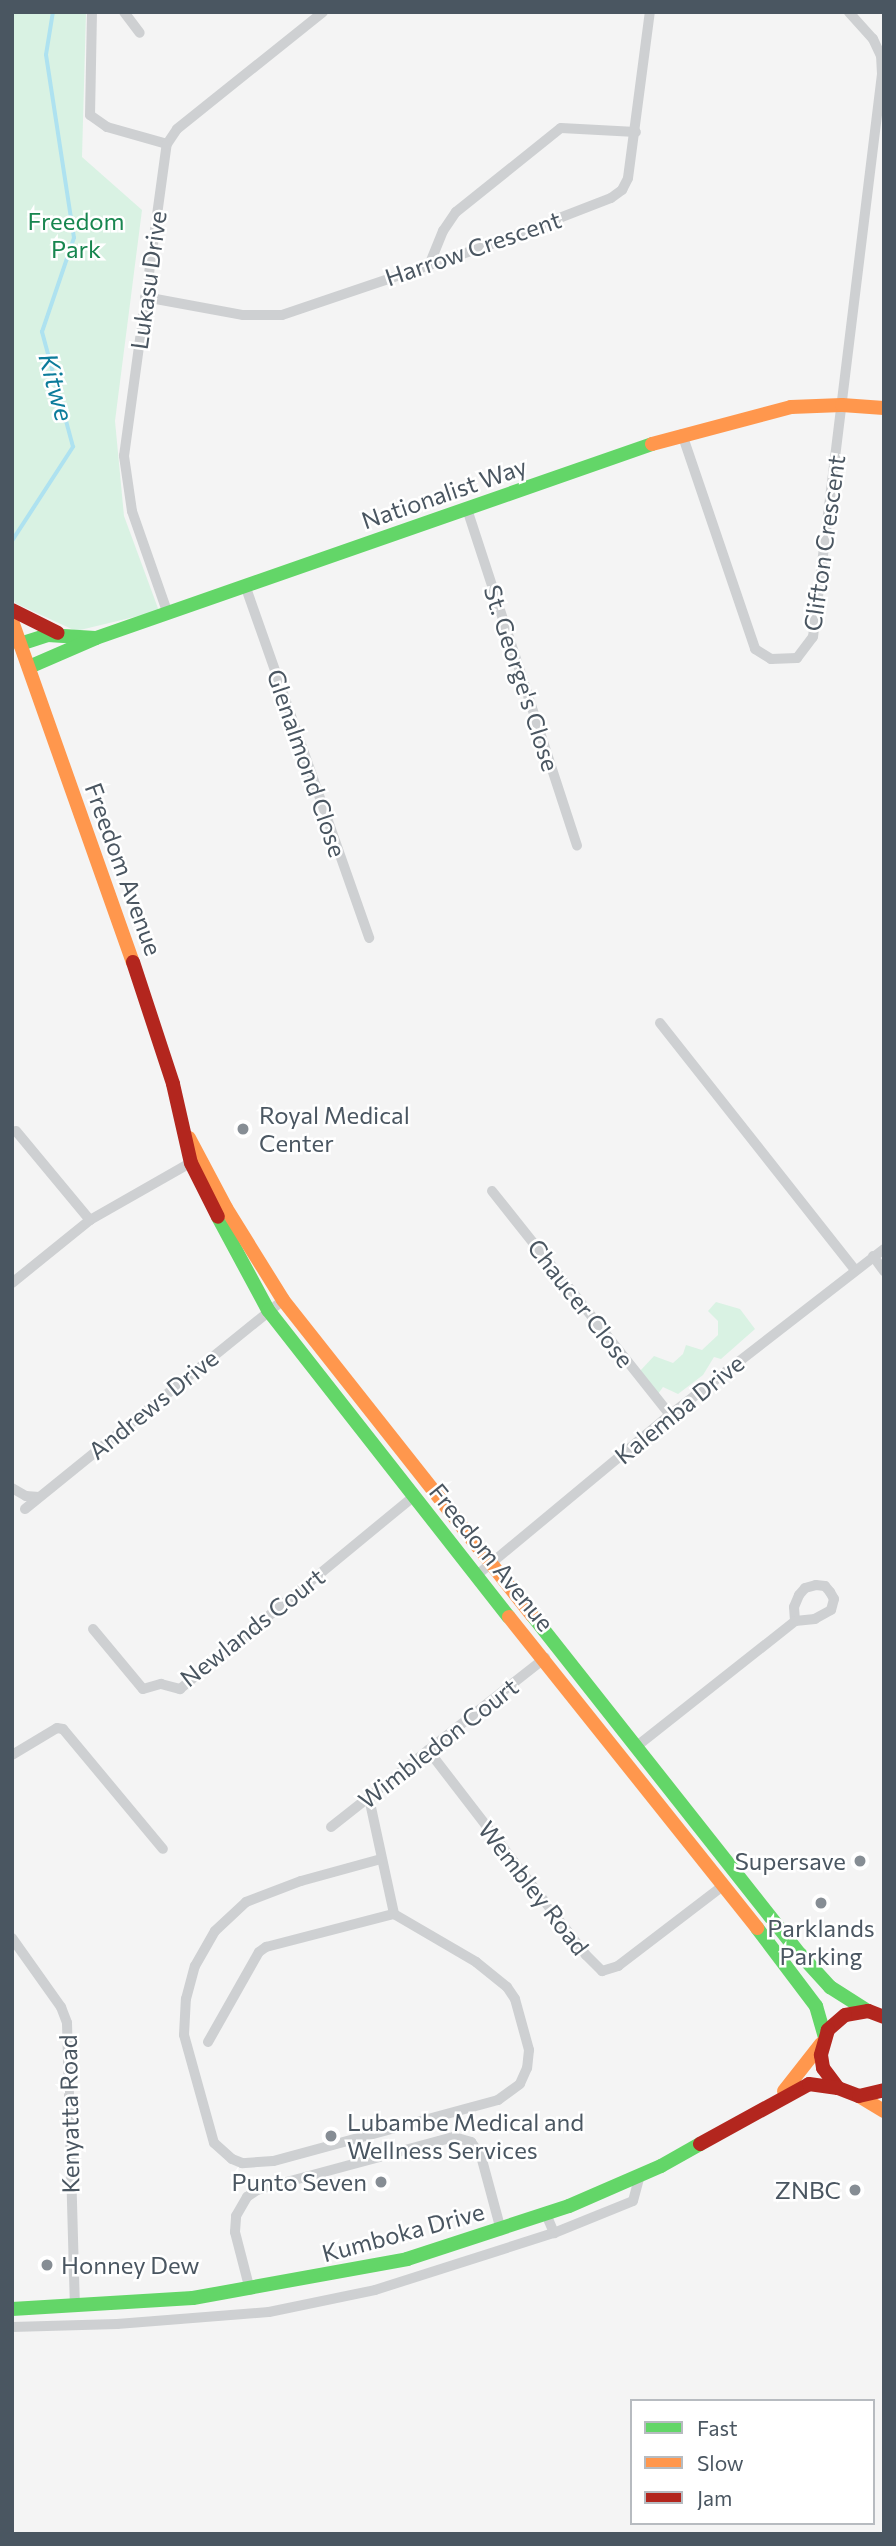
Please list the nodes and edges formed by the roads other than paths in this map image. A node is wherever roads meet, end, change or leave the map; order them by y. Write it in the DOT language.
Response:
graph roads {
  1 [pos="92,12"];
  2 [pos="124,12"];
  3 [pos="323,12"];
  4 [pos="650,12"];
  5 [pos="849,12"];
  6 [pos="140,33"];
  7 [pos="880,44"];
  8 [pos="636,131"];
  9 [pos="167,144"];
  10 [pos="430,264"];
  11 [pos="145,297"];
  12 [pos="842,405"];
  13 [pos="884,408"];
  14 [pos="682,434"];
  15 [pos="467,509"];
  16 [pos="246,588"];
  17 [pos="12,610"];
  18 [pos="168,614"];
  19 [pos="12,621"];
  20 [pos="62,635"];
  21 [pos="96,638"];
  22 [pos="20,644"];
  23 [pos="29,667"];
  24 [pos="577,846"];
  25 [pos="369,938"];
  26 [pos="660,1023"];
  27 [pos="16,1131"];
  28 [pos="196,1160"];
  29 [pos="492,1191"];
  30 [pos="90,1220"];
  31 [pos="884,1249"];
  32 [pos="873,1256"];
  33 [pos="854,1269"];
  34 [pos="884,1271"];
  35 [pos="12,1283"];
  36 [pos="282,1300"];
  37 [pos="268,1310"];
  38 [pos="670,1415"];
  39 [pos="12,1488"];
  40 [pos="414,1496"];
  41 [pos="40,1497"];
  42 [pos="25,1509"];
  43 [pos="491,1564"];
  44 [pos="477,1575"];
  45 [pos="795,1621"];
  46 [pos="93,1629"];
  47 [pos="545,1658"];
  48 [pos="637,1746"];
  49 [pos="428,1750"];
  50 [pos="12,1755"];
  51 [pos="369,1798"];
  52 [pos="662,1806"];
  53 [pos="331,1828"];
  54 [pos="715,1846"];
  55 [pos="163,1849"];
  56 [pos="381,1859"];
  57 [pos="724,1885"];
  58 [pos="394,1914"];
  59 [pos="12,1938"];
  60 [pos="878,2013"];
  61 [pos="823,2040"];
  62 [pos="208,2042"];
  63 [pos="838,2088"];
  64 [pos="884,2090"];
  65 [pos="859,2096"];
  66 [pos="776,2100"];
  67 [pos="884,2111"];
  68 [pos="640,2175"];
  69 [pos="546,2214"];
  70 [pos="500,2230"];
  71 [pos="554,2233"];
  72 [pos="250,2290"];
  73 [pos="193,2298"];
  74 [pos="75,2306"];
  75 [pos="12,2309"];
  76 [pos="192,2319"];
  77 [pos="12,2328"];
  1 -- 9 [label="street"];
  2 -- 6 [label="street"];
  3 -- 9 [label="street"];
  4 -- 8 [label="street, Harrow Crescent"];
  5 -- 7 [label="street"];
  7 -- 12 [label="street, Clifton Crescent"];
  8 -- 10 [label="street, Harrow Crescent"];
  8 -- 10 [label="street"];
  9 -- 11 [label="street, Lukasu Drive"];
  10 -- 11 [label="street, Harrow Crescent"];
  11 -- 18 [label="street, Lukasu Drive"];
  12 -- 13 [label="main road, Nationalist Way"];
  12 -- 14 [label="main road, Nationalist Way"];
  12 -- 14 [label="street, Clifton Crescent"];
  14 -- 15 [label="main road, Nationalist Way"];
  15 -- 16 [label="main road, Nationalist Way"];
  15 -- 24 [label="street, St. George's Close"];
  16 -- 18 [label="main road, Nationalist Way"];
  16 -- 25 [label="street, Glenalmond Close"];
  17 -- 20 [label="main road"];
  18 -- 21 [label="main road, Nationalist Way"];
  19 -- 22 [label="main road, Freedom Avenue"];
  20 -- 21 [label="main road"];
  20 -- 22 [label="main road"];
  21 -- 23 [label="main road, Nationalist Way"];
  22 -- 23 [label="main road, Freedom Avenue"];
  23 -- 28 [label="main road, Freedom Avenue"];
  26 -- 33 [label="street"];
  27 -- 30 [label="street"];
  28 -- 30 [label="street"];
  28 -- 36 [label="main road, Freedom Avenue"];
  28 -- 37 [label="main road, Freedom Avenue"];
  29 -- 38 [label="street, Chaucer Close"];
  30 -- 35 [label="street"];
  31 -- 32 [label="street, Kalemba Drive"];
  32 -- 33 [label="street, Kalemba Drive"];
  32 -- 34 [label="street"];
  33 -- 38 [label="street, Kalemba Drive"];
  36 -- 37 [label="street, Andrews Drive"];
  36 -- 43 [label="main road, Freedom Avenue"];
  37 -- 40 [label="main road, Freedom Avenue"];
  37 -- 41 [label="street, Andrews Drive"];
  38 -- 43 [label="street, Kalemba Drive"];
  39 -- 41 [label="street"];
  40 -- 44 [label="main road, Freedom Avenue"];
  40 -- 46 [label="street, Newlands Court"];
  41 -- 42 [label="street, Andrews Drive"];
  43 -- 44 [label="street, Kalemba Drive"];
  43 -- 48 [label="main road, Freedom Avenue"];
  44 -- 47 [label="main road, Freedom Avenue"];
  45 -- 45 [label="street"];
  45 -- 48 [label="street"];
  47 -- 49 [label="street, Wimbledon Court"];
  47 -- 52 [label="main road, Freedom Avenue"];
  48 -- 54 [label="main road, Freedom Avenue"];
  49 -- 51 [label="street, Wimbledon Court"];
  49 -- 57 [label="street, Wembley Road"];
  50 -- 55 [label="street"];
  51 -- 53 [label="street, Wimbledon Court"];
  51 -- 56 [label="street"];
  52 -- 54 [label="main road"];
  52 -- 57 [label="main road, Freedom Avenue"];
  54 -- 60 [label="main road, Freedom Avenue"];
  56 -- 58 [label="street"];
  56 -- 58 [label="street"];
  57 -- 61 [label="main road, Freedom Avenue"];
  58 -- 62 [label="street"];
  59 -- 74 [label="street, Kenyatta Road"];
  60 -- 61 [label="main road, Kumboka Drive"];
  61 -- 63 [label="main road, Freedom Avenue"];
  61 -- 66 [label="main road, Kumboka Drive"];
  63 -- 65 [label="main road, Kumboka Drive"];
  63 -- 66 [label="main road, Kumboka Drive"];
  64 -- 65 [label="main road"];
  65 -- 67 [label="main road"];
  66 -- 68 [label="main road, Kumboka Drive"];
  68 -- 69 [label="main road, Kumboka Drive"];
  68 -- 71 [label="street"];
  69 -- 70 [label="main road, Kumboka Drive"];
  69 -- 71 [label="street"];
  70 -- 72 [label="main road, Kumboka Drive"];
  70 -- 72 [label="street"];
  71 -- 76 [label="street"];
  72 -- 73 [label="main road, Kumboka Drive"];
  73 -- 74 [label="main road, Kumboka Drive"];
  73 -- 76 [label="street"];
  74 -- 75 [label="main road, Kumboka Drive"];
  76 -- 77 [label="street"];
}
